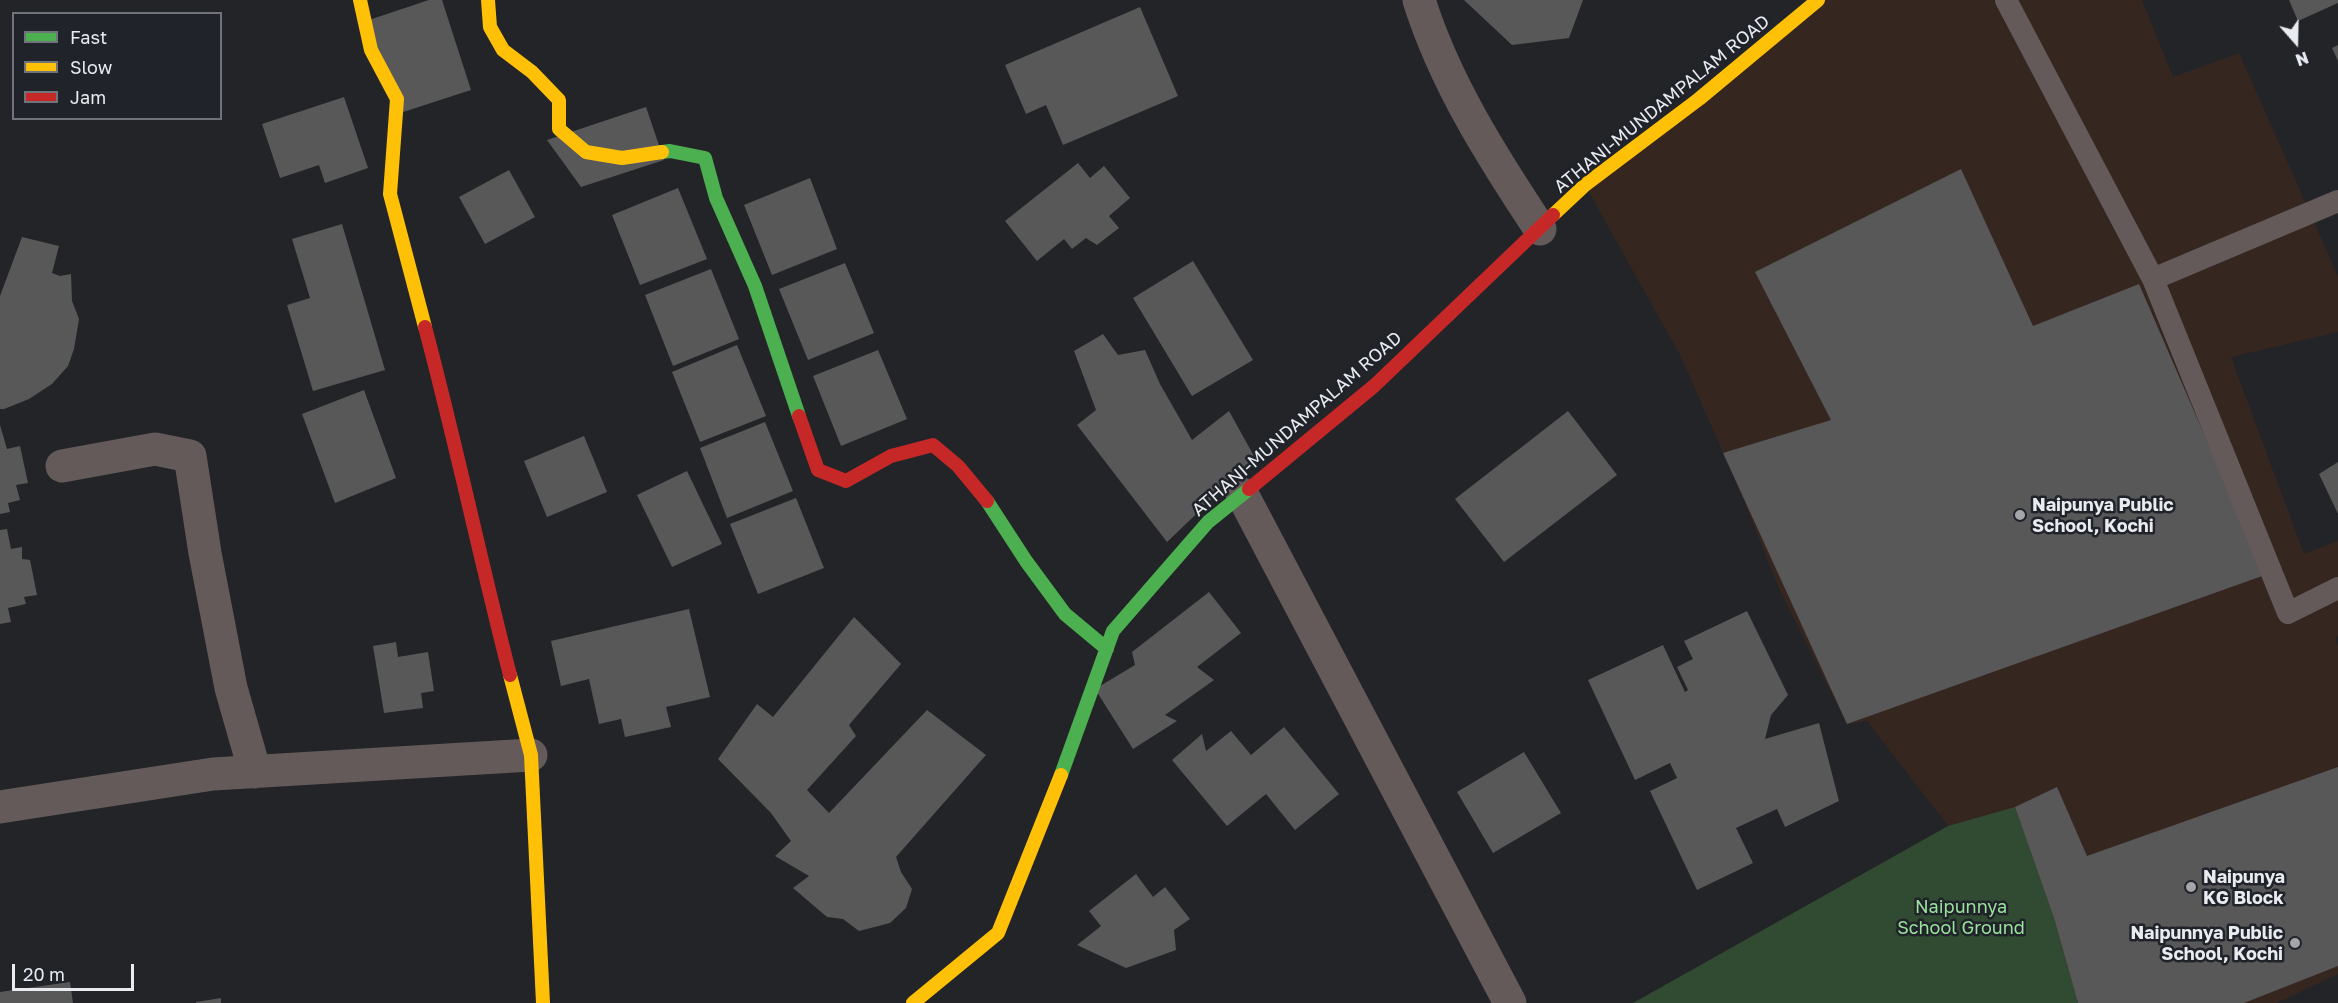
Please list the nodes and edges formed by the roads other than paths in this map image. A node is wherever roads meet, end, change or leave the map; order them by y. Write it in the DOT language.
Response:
graph roads {
  1 [pos="360,0"];
  2 [pos="488,0"];
  3 [pos="1419,0"];
  4 [pos="1818,0"];
  5 [pos="2006,0"];
  6 [pos="2338,201"];
  7 [pos="1540,230"];
  8 [pos="2152,279"];
  9 [pos="62,466"];
  10 [pos="1242,495"];
  11 [pos="2338,588"];
  12 [pos="1107,649"];
  13 [pos="531,755"];
  14 [pos="255,772"];
  15 [pos="0,807"];
  16 [pos="543,1003"];
  17 [pos="913,1003"];
  18 [pos="1510,1003"];
  1 -- 13 [label="street"];
  2 -- 12 [label="street"];
  3 -- 7 [label="street"];
  4 -- 7 [label="street, ATHANI-MUNDAMPALAM ROAD"];
  5 -- 8 [label="lane"];
  6 -- 8 [label="lane"];
  7 -- 10 [label="street, ATHANI-MUNDAMPALAM ROAD"];
  8 -- 11 [label="lane"];
  9 -- 14 [label="street"];
  10 -- 12 [label="street, ATHANI-MUNDAMPALAM ROAD"];
  10 -- 18 [label="street"];
  12 -- 17 [label="street, ATHANI-MUNDAMPALAM ROAD"];
  13 -- 14 [label="street"];
  13 -- 16 [label="street"];
  14 -- 15 [label="street"];
}
